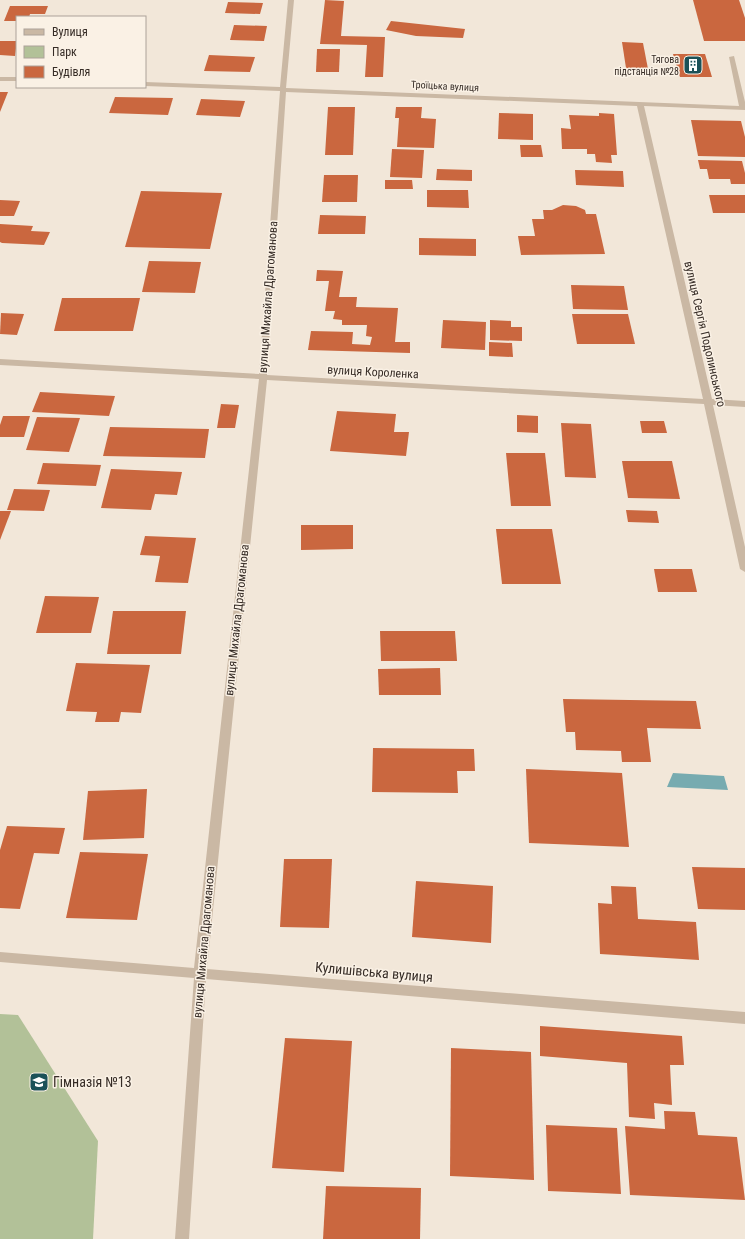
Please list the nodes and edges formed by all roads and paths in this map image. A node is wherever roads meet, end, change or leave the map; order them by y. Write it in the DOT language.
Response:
graph roads {
  1 [pos="291,0"];
  2 [pos="732,57"];
  3 [pos="0,79"];
  4 [pos="16,79"];
  5 [pos="146,84"];
  6 [pos="283,89"];
  7 [pos="640,104"];
  8 [pos="744,108"];
  9 [pos="0,362"];
  10 [pos="263,378"];
  11 [pos="708,402"];
  12 [pos="745,404"];
  13 [pos="745,569"];
  14 [pos="0,957"];
  15 [pos="200,973"];
  16 [pos="745,1018"];
  17 [pos="182,1239"];
  1 -- 6 [label="street, вулиця Михайла Драгоманова"];
  2 -- 8 [label="street"];
  3 -- 4 [label="street"];
  5 -- 6 [label="street, Троїцька вулиця"];
  6 -- 7 [label="street, Троїцька вулиця"];
  6 -- 10 [label="street, вулиця Михайла Драгоманова"];
  7 -- 8 [label="street, Троїцька вулиця"];
  7 -- 11 [label="street, вулиця Сергія Подолинського"];
  9 -- 10 [label="street, вулиця Короленка"];
  10 -- 11 [label="street, вулиця Короленка"];
  10 -- 15 [label="street, вулиця Михайла Драгоманова"];
  11 -- 12 [label="street, вулиця Короленка"];
  11 -- 13 [label="street, вулиця Сергія Подолинського"];
  14 -- 15 [label="street, Кулишівська вулиця"];
  15 -- 16 [label="street, Кулишівська вулиця"];
  15 -- 17 [label="street, вулиця Михайла Драгоманова"];
}
